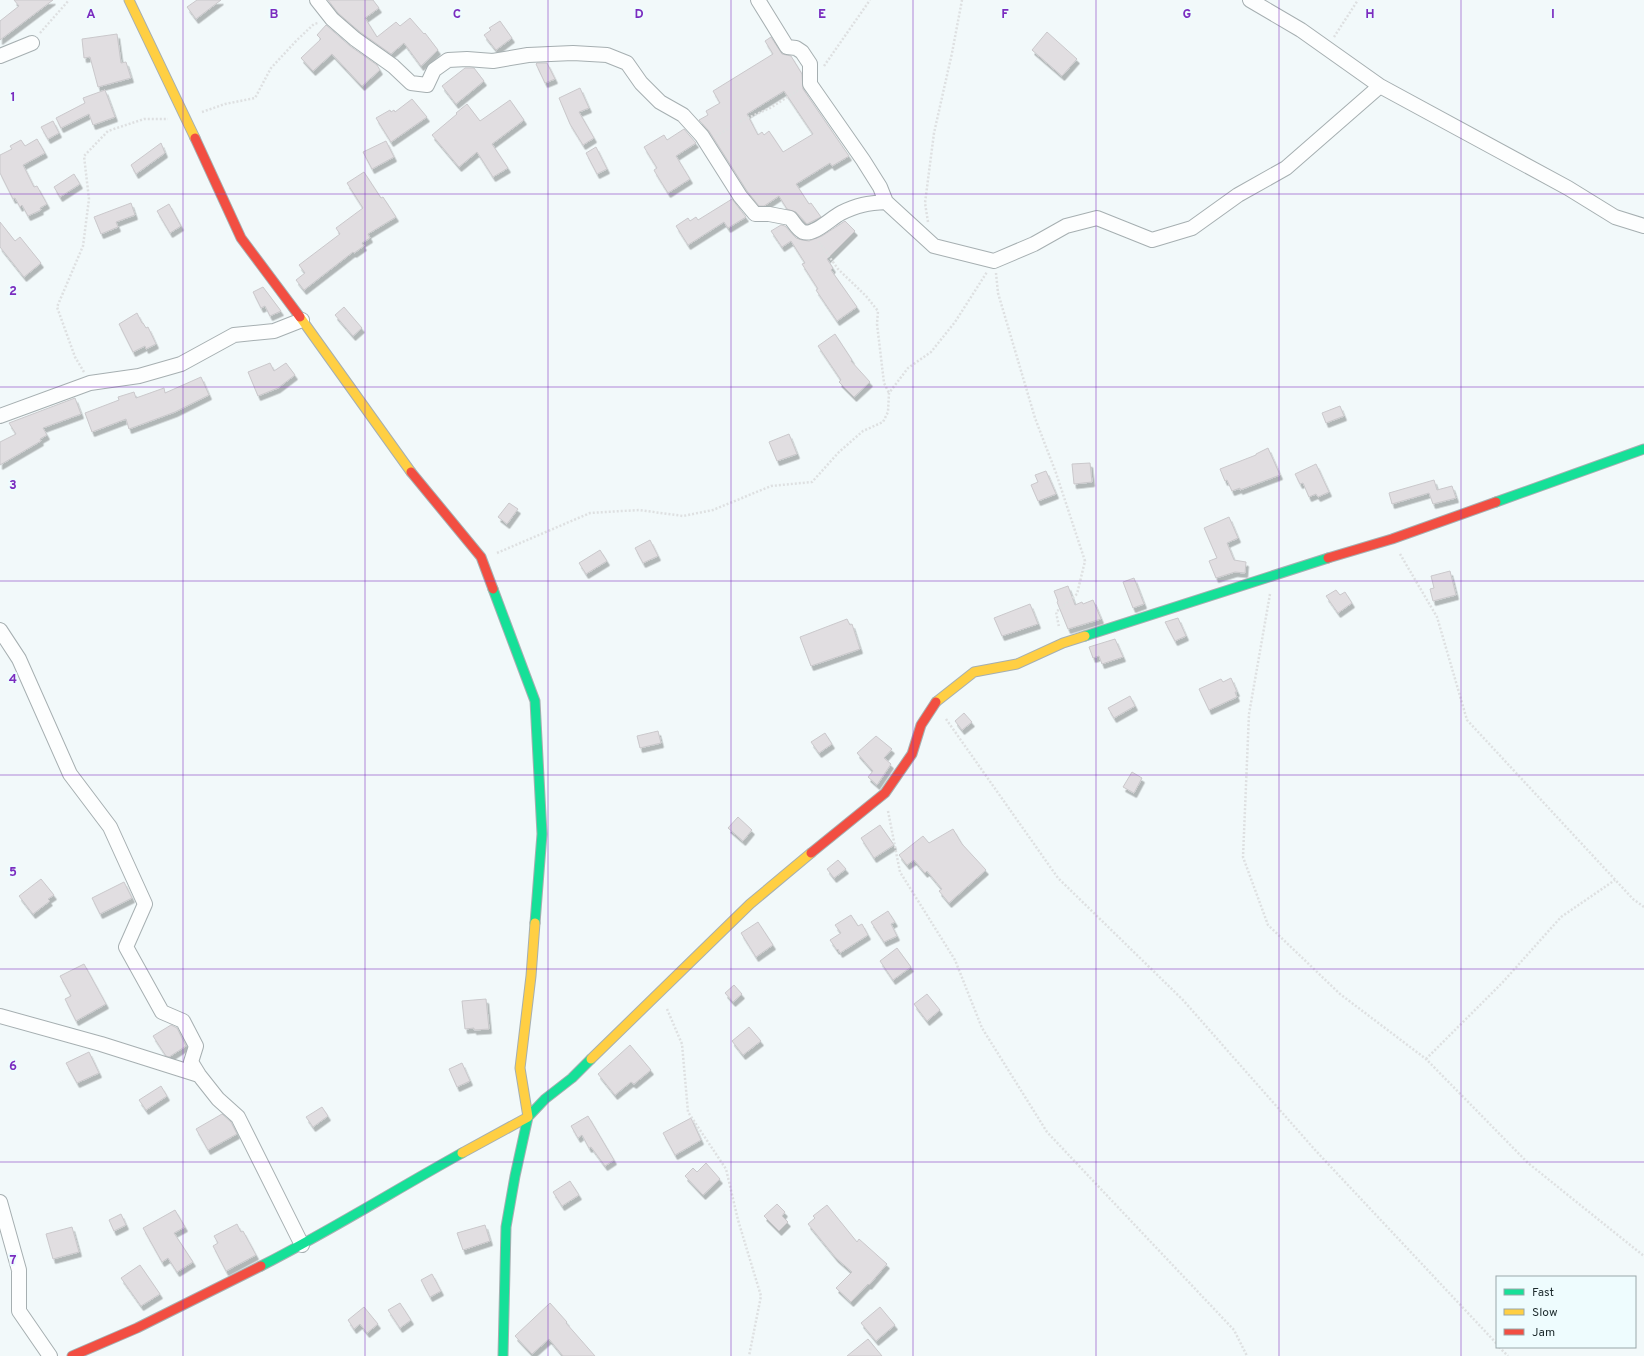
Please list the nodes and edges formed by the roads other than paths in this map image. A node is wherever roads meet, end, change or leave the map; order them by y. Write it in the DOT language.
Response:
graph roads {
  1 [pos="129,0"];
  2 [pos="317,0"];
  3 [pos="758,0"];
  4 [pos="1250,0"];
  5 [pos="32,43"];
  6 [pos="0,56"];
  7 [pos="1380,86"];
  8 [pos="886,202"];
  9 [pos="1644,226"];
  10 [pos="302,320"];
  11 [pos="0,416"];
  12 [pos="1644,449"];
  13 [pos="0,630"];
  14 [pos="0,1016"];
  15 [pos="199,1076"];
  16 [pos="528,1117"];
  17 [pos="0,1202"];
  18 [pos="302,1245"];
  19 [pos="50,1356"];
  20 [pos="72,1356"];
  21 [pos="504,1356"];
  1 -- 10 [label="street"];
  2 -- 8 [label="street"];
  3 -- 8 [label="street"];
  4 -- 7 [label="street"];
  5 -- 6 [label="street"];
  7 -- 8 [label="street"];
  7 -- 9 [label="street"];
  10 -- 11 [label="street"];
  10 -- 16 [label="street"];
  12 -- 16 [label="street"];
  13 -- 15 [label="street"];
  14 -- 15 [label="street"];
  15 -- 18 [label="street"];
  16 -- 18 [label="street"];
  16 -- 21 [label="street"];
  17 -- 19 [label="street"];
  18 -- 20 [label="street"];
}
